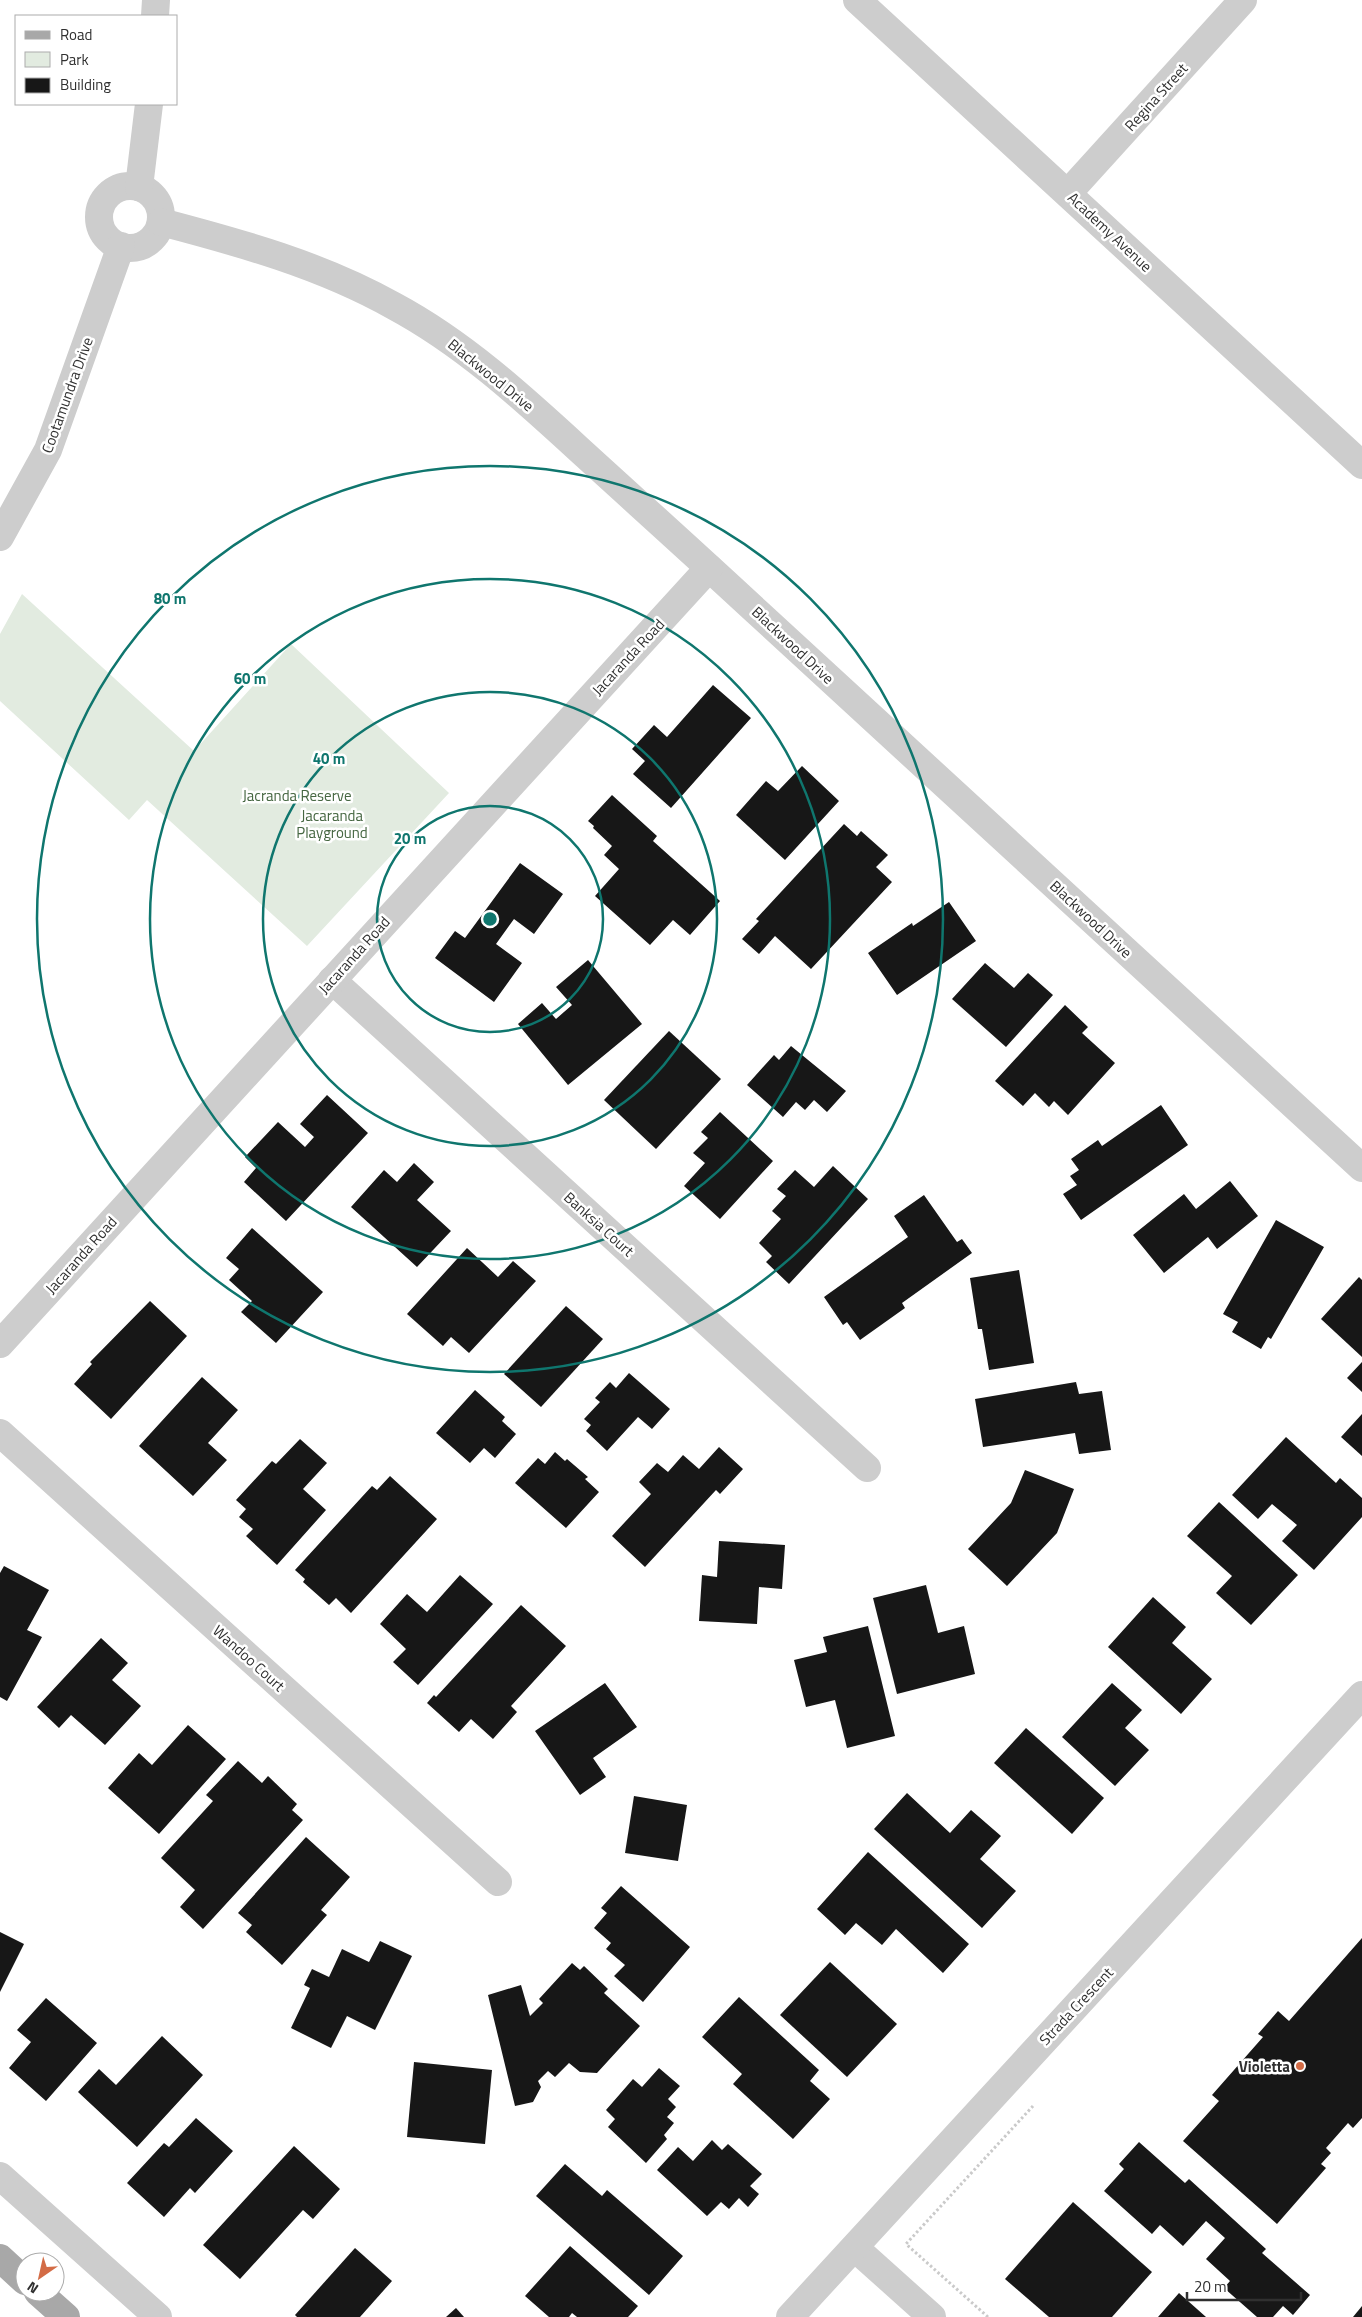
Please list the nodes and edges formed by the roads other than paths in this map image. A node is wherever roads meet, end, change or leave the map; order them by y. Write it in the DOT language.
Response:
graph roads {
  1 [pos="156,0"];
  2 [pos="857,0"];
  3 [pos="1244,0"];
  4 [pos="155,15"];
  5 [pos="149,105"];
  6 [pos="139,187"];
  7 [pos="1068,194"];
  8 [pos="161,222"];
  9 [pos="121,246"];
  10 [pos="1362,465"];
  11 [pos="0,537"];
  12 [pos="709,568"];
  13 [pos="332,980"];
  14 [pos="1362,1168"];
  15 [pos="0,1344"];
  16 [pos="0,1433"];
  17 [pos="867,1468"];
  18 [pos="1362,1695"];
  19 [pos="498,1882"];
  20 [pos="0,2176"];
  21 [pos="856,2248"];
  22 [pos="0,2258"];
  23 [pos="15,2272"];
  24 [pos="49,2302"];
  25 [pos="66,2317"];
  26 [pos="158,2317"];
  27 [pos="790,2317"];
  28 [pos="932,2317"];
  1 -- 4 [label="street"];
  2 -- 7 [label="street, Academy Avenue"];
  3 -- 7 [label="street, Regina Street"];
  5 -- 6 [label="street"];
  6 -- 8 [label="street"];
  6 -- 9 [label="street"];
  7 -- 10 [label="street, Academy Avenue"];
  8 -- 9 [label="street"];
  8 -- 12 [label="street, Blackwood Drive"];
  9 -- 11 [label="street, Cootamundra Drive"];
  12 -- 13 [label="street, Jacaranda Road"];
  12 -- 14 [label="street, Blackwood Drive"];
  13 -- 15 [label="street, Jacaranda Road"];
  13 -- 17 [label="street, Banksia Court"];
  16 -- 19 [label="street, Wandoo Court"];
  18 -- 21 [label="street, Strada Crescent"];
  20 -- 26 [label="street"];
  21 -- 27 [label="street, Strada Crescent"];
  21 -- 28 [label="street"];
  22 -- 23 [label="main road"];
  24 -- 25 [label="main road"];
}
